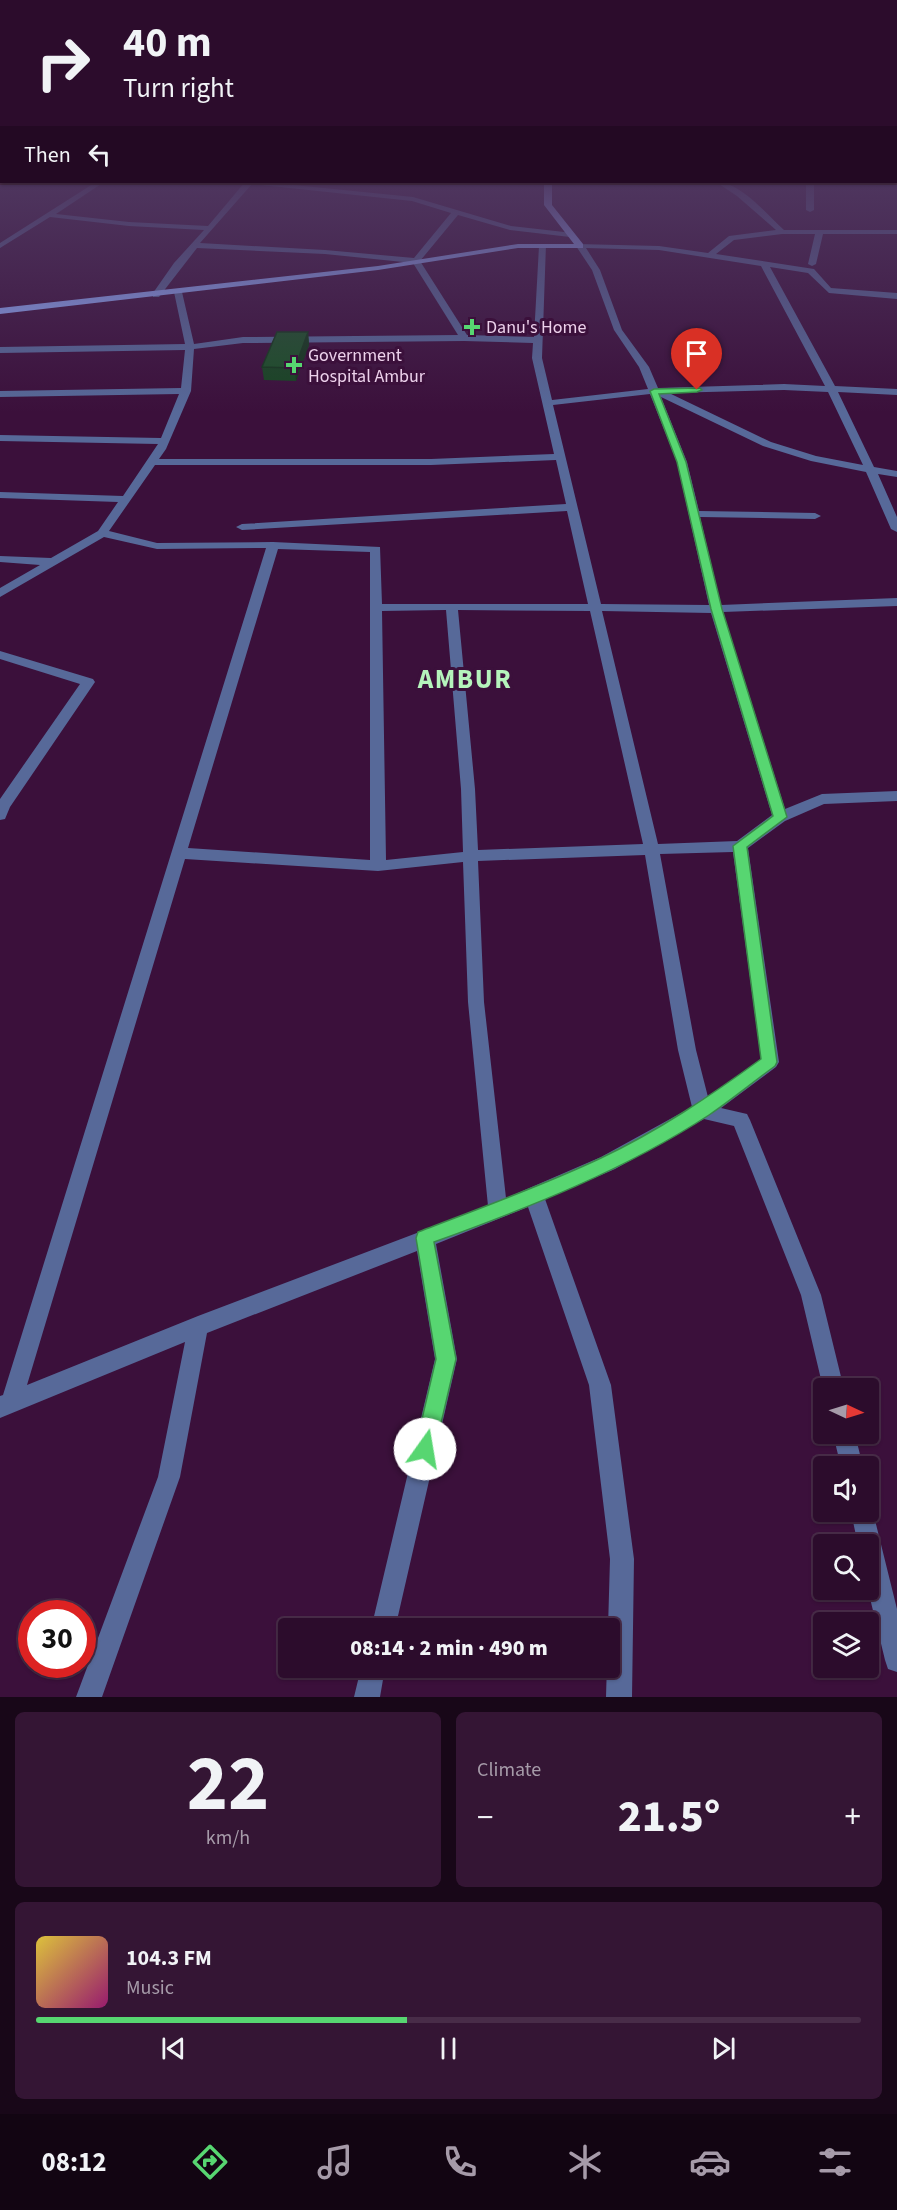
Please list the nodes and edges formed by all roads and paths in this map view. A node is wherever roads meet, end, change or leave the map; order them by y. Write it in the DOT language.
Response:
graph roads {
  1 [pos="186,254"];
  2 [pos="347,254"];
  3 [pos="422,254"];
  4 [pos="462,254"];
  5 [pos="543,254"];
  6 [pos="586,254"];
  7 [pos="703,254"];
  8 [pos="814,254"];
  9 [pos="709,255"];
  10 [pos="416,261"];
  11 [pos="764,264"];
  12 [pos="812,264"];
  13 [pos="178,292"];
  14 [pos="156,294"];
  15 [pos="897,296"];
  16 [pos="0,311"];
  17 [pos="464,338"];
  18 [pos="538,340"];
  19 [pos="190,347"];
  20 [pos="0,350"];
  21 [pos="832,390"];
  22 [pos="186,391"];
  23 [pos="654,391"];
  24 [pos="897,392"];
  25 [pos="0,394"];
  26 [pos="548,403"];
  27 [pos="0,438"];
  28 [pos="164,441"];
  29 [pos="560,457"];
  30 [pos="152,462"];
  31 [pos="871,470"];
  32 [pos="897,474"];
  33 [pos="0,495"];
  34 [pos="126,499"];
  35 [pos="572,507"];
  36 [pos="694,514"];
  37 [pos="815,516"];
  38 [pos="242,528"];
  39 [pos="897,529"];
  40 [pos="102,533"];
  41 [pos="273,545"];
  42 [pos="0,559"];
  43 [pos="54,562"];
  44 [pos="0,593"];
  45 [pos="897,602"];
  46 [pos="452,606"];
  47 [pos="376,608"];
  48 [pos="597,609"];
  49 [pos="716,609"];
  50 [pos="0,655"];
  51 [pos="897,796"];
  52 [pos="0,814"];
  53 [pos="780,817"];
  54 [pos="740,846"];
  55 [pos="652,850"];
  56 [pos="179,854"];
  57 [pos="471,856"];
  58 [pos="378,866"];
  59 [pos="702,1111"];
  60 [pos="534,1196"];
  61 [pos="498,1211"];
  62 [pos="424,1238"];
  63 [pos="198,1326"];
  64 [pos="830,1378"];
  65 [pos="5,1405"];
  66 [pos="864,1522"];
  67 [pos="385,1618"];
  68 [pos="897,1660"];
  69 [pos="371,1678"];
  70 [pos="89,1697"];
  71 [pos="367,1697"];
  72 [pos="619,1697"];
  1 -- 14 [label="street"];
  2 -- 10 [label="street"];
  3 -- 10 [label="street"];
  4 -- 10 [label="main road"];
  5 -- 18 [label="street"];
  6 -- 23 [label="street"];
  7 -- 9 [label="street"];
  8 -- 12 [label="street"];
  9 -- 11 [label="street"];
  10 -- 13 [label="main road"];
  10 -- 17 [label="street"];
  11 -- 15 [label="street"];
  11 -- 21 [label="street"];
  13 -- 14 [label="main road"];
  13 -- 19 [label="street"];
  14 -- 16 [label="main road"];
  17 -- 18 [label="street"];
  17 -- 19 [label="street"];
  18 -- 26 [label="street"];
  19 -- 20 [label="street"];
  19 -- 22 [label="street"];
  21 -- 23 [label="street"];
  21 -- 24 [label="street"];
  21 -- 31 [label="street"];
  22 -- 25 [label="street"];
  22 -- 28 [label="street"];
  23 -- 26 [label="street"];
  23 -- 31 [label="street"];
  23 -- 36 [label="street"];
  26 -- 29 [label="street"];
  27 -- 28 [label="street"];
  28 -- 30 [label="street"];
  29 -- 30 [label="street"];
  29 -- 35 [label="street"];
  30 -- 34 [label="street"];
  31 -- 32 [label="street"];
  31 -- 39 [label="street"];
  33 -- 34 [label="street"];
  34 -- 40 [label="street"];
  35 -- 38 [label="street"];
  35 -- 48 [label="street"];
  36 -- 37 [label="street"];
  36 -- 49 [label="street"];
  40 -- 41 [label="street"];
  40 -- 43 [label="street"];
  41 -- 47 [label="street"];
  41 -- 56 [label="street"];
  42 -- 43 [label="street"];
  43 -- 44 [label="street"];
  45 -- 49 [label="street"];
  46 -- 47 [label="street"];
  46 -- 48 [label="street"];
  46 -- 57 [label="street"];
  47 -- 58 [label="street"];
  48 -- 49 [label="street"];
  48 -- 55 [label="street"];
  49 -- 53 [label="street"];
  50 -- 52 [label="street"];
  51 -- 53 [label="street"];
  53 -- 54 [label="street"];
  54 -- 55 [label="street"];
  54 -- 59 [label="street"];
  55 -- 57 [label="street"];
  55 -- 59 [label="street"];
  56 -- 58 [label="street"];
  56 -- 65 [label="street"];
  57 -- 58 [label="street"];
  57 -- 61 [label="street"];
  59 -- 60 [label="street"];
  59 -- 64 [label="street"];
  60 -- 61 [label="street"];
  60 -- 72 [label="street"];
  61 -- 62 [label="street"];
  62 -- 63 [label="street"];
  62 -- 67 [label="street"];
  63 -- 65 [label="street"];
  63 -- 70 [label="street"];
  66 -- 68 [label="street"];
  69 -- 71 [label="street"];
}
